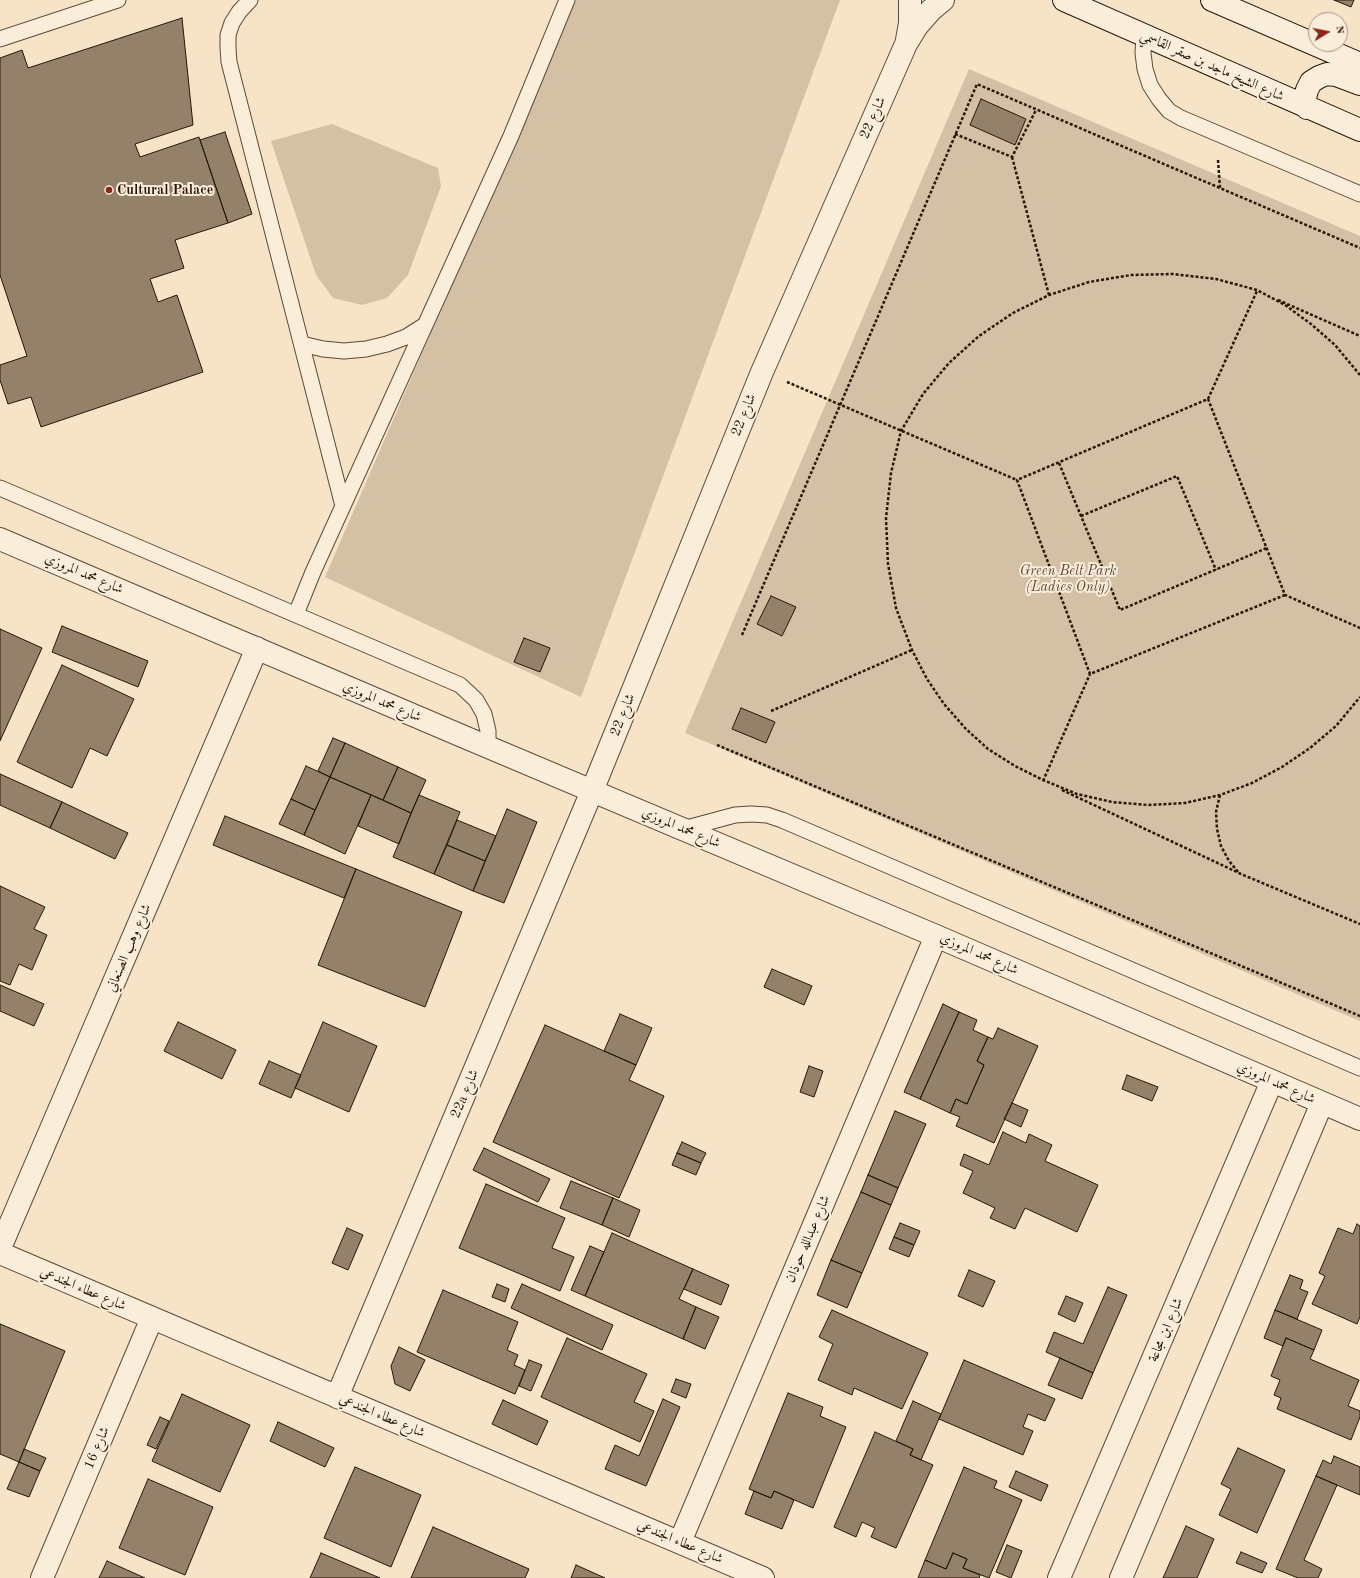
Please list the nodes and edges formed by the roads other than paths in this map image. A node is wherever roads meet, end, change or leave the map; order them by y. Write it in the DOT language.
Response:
graph roads {
  1 [pos="118,0"];
  2 [pos="250,0"];
  3 [pos="567,0"];
  4 [pos="910,0"];
  5 [pos="943,0"];
  6 [pos="1064,0"];
  7 [pos="1212,0"];
  8 [pos="1144,36"];
  9 [pos="0,39"];
  10 [pos="906,44"];
  11 [pos="1360,64"];
  12 [pos="1360,84"];
  13 [pos="1307,108"];
  14 [pos="1360,130"];
  15 [pos="1360,194"];
  16 [pos="425,325"];
  17 [pos="302,344"];
  18 [pos="0,488"];
  19 [pos="343,506"];
  20 [pos="0,539"];
  21 [pos="296,614"];
  22 [pos="257,648"];
  23 [pos="488,747"];
  24 [pos="592,791"];
  25 [pos="683,829"];
  26 [pos="936,936"];
  27 [pos="1360,1068"];
  28 [pos="1272,1081"];
  29 [pos="1322,1103"];
  30 [pos="1360,1119"];
  31 [pos="0,1248"];
  32 [pos="0,1253"];
  33 [pos="152,1318"];
  34 [pos="337,1397"];
  35 [pos="680,1542"];
  36 [pos="42,1578"];
  37 [pos="763,1578"];
  38 [pos="1059,1578"];
  39 [pos="1121,1578"];
  1 -- 9 [label="lane"];
  2 -- 17 [label="lane"];
  3 -- 16 [label="lane"];
  4 -- 10 [label="street, شارع 22"];
  5 -- 10 [label="street, شارع 22"];
  6 -- 8 [label="street, شارع الشيخ ماجد بن صقر القاسمي"];
  7 -- 11 [label="street"];
  8 -- 13 [label="street, شارع الشيخ ماجد بن صقر القاسمي"];
  8 -- 15 [label="lane"];
  10 -- 24 [label="street, شارع 22"];
  12 -- 13 [label="street"];
  13 -- 14 [label="street, شارع الشيخ ماجد بن صقر القاسمي"];
  16 -- 17 [label="lane"];
  16 -- 19 [label="lane"];
  17 -- 19 [label="lane"];
  18 -- 21 [label="lane"];
  19 -- 21 [label="lane"];
  20 -- 22 [label="street, شارع محمد المروزي"];
  21 -- 23 [label="lane"];
  22 -- 23 [label="street, شارع محمد المروزي"];
  22 -- 31 [label="street, شارع وهب الصنعاني"];
  23 -- 24 [label="street, شارع محمد المروزي"];
  24 -- 25 [label="street, شارع محمد المروزي"];
  24 -- 34 [label="street, 22a شارع"];
  25 -- 26 [label="street, شارع محمد المروزي"];
  25 -- 27 [label="lane"];
  26 -- 28 [label="street, شارع محمد المروزي"];
  26 -- 35 [label="street, شارع عبدالله حوذان"];
  28 -- 29 [label="street, شارع محمد المروزي"];
  28 -- 38 [label="street, شارع ابن مجاعة"];
  29 -- 30 [label="street, شارع محمد المروزي"];
  29 -- 39 [label="street"];
  32 -- 33 [label="street, شارع عطاء الجندعي"];
  33 -- 34 [label="street, شارع عطاء الجندعي"];
  33 -- 36 [label="street, شارع 16"];
  34 -- 35 [label="street, شارع عطاء الجندعي"];
  35 -- 37 [label="street, شارع عطاء الجندعي"];
}
